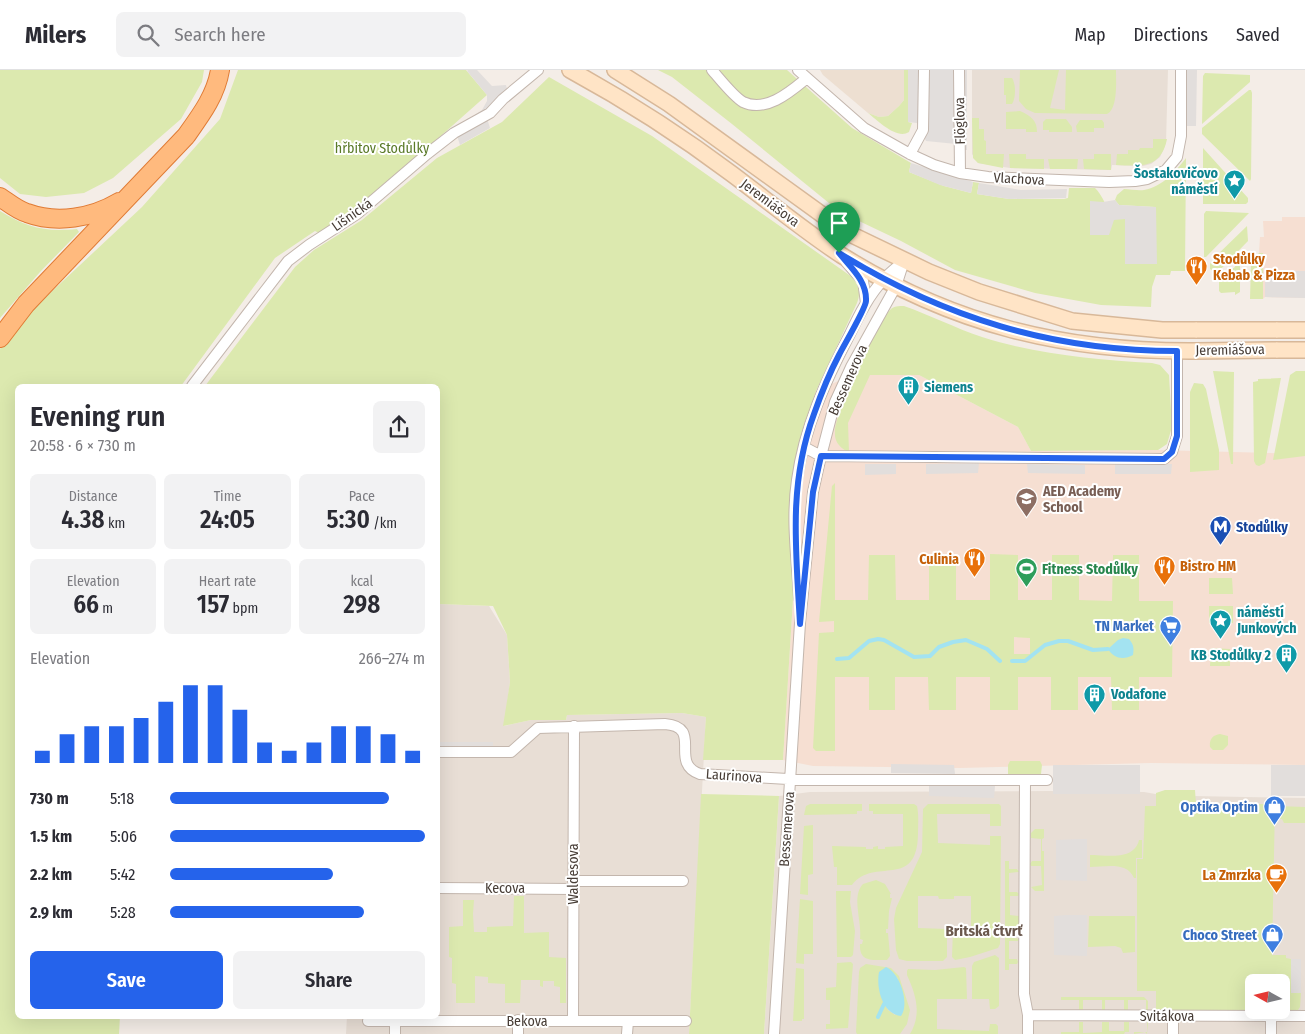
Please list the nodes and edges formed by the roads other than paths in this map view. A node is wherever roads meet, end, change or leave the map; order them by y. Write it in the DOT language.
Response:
graph roads {
  1 [pos="220,70"];
  2 [pos="538,70"];
  3 [pos="570,70"];
  4 [pos="615,70"];
  5 [pos="712,70"];
  6 [pos="798,70"];
  7 [pos="924,70"];
  8 [pos="959,70"];
  9 [pos="1181,70"];
  10 [pos="807,78"];
  11 [pos="910,154"];
  12 [pos="960,173"];
  13 [pos="134,192"];
  14 [pos="0,197"];
  15 [pos="839,253"];
  16 [pos="904,261"];
  17 [pos="890,282"];
  18 [pos="866,303"];
  19 [pos="1305,330"];
  20 [pos="0,338"];
  21 [pos="1305,350"];
  22 [pos="1177,351"];
  23 [pos="194,384"];
  24 [pos="804,447"];
  25 [pos="821,456"];
  26 [pos="800,624"];
  27 [pos="574,726"];
  28 [pos="440,752"];
  29 [pos="790,779"];
  30 [pos="1025,780"];
  31 [pos="1047,780"];
  32 [pos="683,881"];
  33 [pos="573,885"];
  34 [pos="440,888"];
  35 [pos="1028,1015"];
  36 [pos="1173,1016"];
  37 [pos="1245,1016"];
  38 [pos="1290,1016"];
  39 [pos="1305,1016"];
  40 [pos="1271,1019"];
  41 [pos="368,1020"];
  42 [pos="518,1020"];
  43 [pos="395,1021"];
  44 [pos="573,1021"];
  45 [pos="628,1021"];
  46 [pos="686,1021"];
  47 [pos="395,1034"];
  48 [pos="518,1034"];
  49 [pos="628,1034"];
  50 [pos="774,1034"];
  51 [pos="1028,1034"];
  52 [pos="1172,1034"];
  53 [pos="1271,1034"];
  1 -- 13 [label="highway"];
  2 -- 23 [label="street, Líšnická"];
  3 -- 15 [label="main road, Jeremiášova"];
  4 -- 16 [label="main road, Jeremiášova"];
  5 -- 10 [label="street"];
  6 -- 10 [label="street, Vlachova"];
  7 -- 11 [label="street"];
  8 -- 12 [label="street, Flöglova"];
  9 -- 12 [label="street, Vlachova"];
  10 -- 11 [label="street, Vlachova"];
  11 -- 12 [label="street, Vlachova"];
  13 -- 14 [label="highway"];
  13 -- 20 [label="highway"];
  15 -- 17 [label="main road, Jeremiášova"];
  15 -- 18 [label="street"];
  16 -- 17 [label="street, Bessemerova"];
  16 -- 19 [label="main road, Jeremiášova, bridge"];
  17 -- 18 [label="street, Bessemerova"];
  17 -- 22 [label="main road, Jeremiášova"];
  17 -- 25 [label="street, Bessemerova"];
  18 -- 24 [label="street, Bessemerova"];
  21 -- 22 [label="main road, Jeremiášova, bridge"];
  22 -- 25 [label="street"];
  24 -- 25 [label="street"];
  24 -- 26 [label="street, Bessemerova"];
  25 -- 26 [label="street, Bessemerova"];
  26 -- 29 [label="street, Bessemerova"];
  27 -- 28 [label="street, Laurinova"];
  27 -- 29 [label="street, Laurinova"];
  27 -- 33 [label="street, Waldesova"];
  29 -- 30 [label="street, Laurinova"];
  29 -- 50 [label="street, Bessemerova"];
  30 -- 31 [label="street, Laurinova"];
  30 -- 35 [label="street"];
  32 -- 33 [label="street, Kecova"];
  33 -- 34 [label="street, Kecova"];
  33 -- 44 [label="street, Waldesova"];
  35 -- 36 [label="street, Svitákova"];
  35 -- 51 [label="street"];
  36 -- 37 [label="street, Svitákova"];
  36 -- 52 [label="street"];
  38 -- 39 [label="street, Svitákova"];
  40 -- 53 [label="street"];
  41 -- 43 [label="street, Bekova"];
  42 -- 43 [label="street, Bekova"];
  42 -- 44 [label="street, Bekova"];
  42 -- 48 [label="street"];
  43 -- 47 [label="street"];
  44 -- 45 [label="street, Bekova"];
  45 -- 46 [label="street, Bekova"];
  45 -- 49 [label="street"];
}
